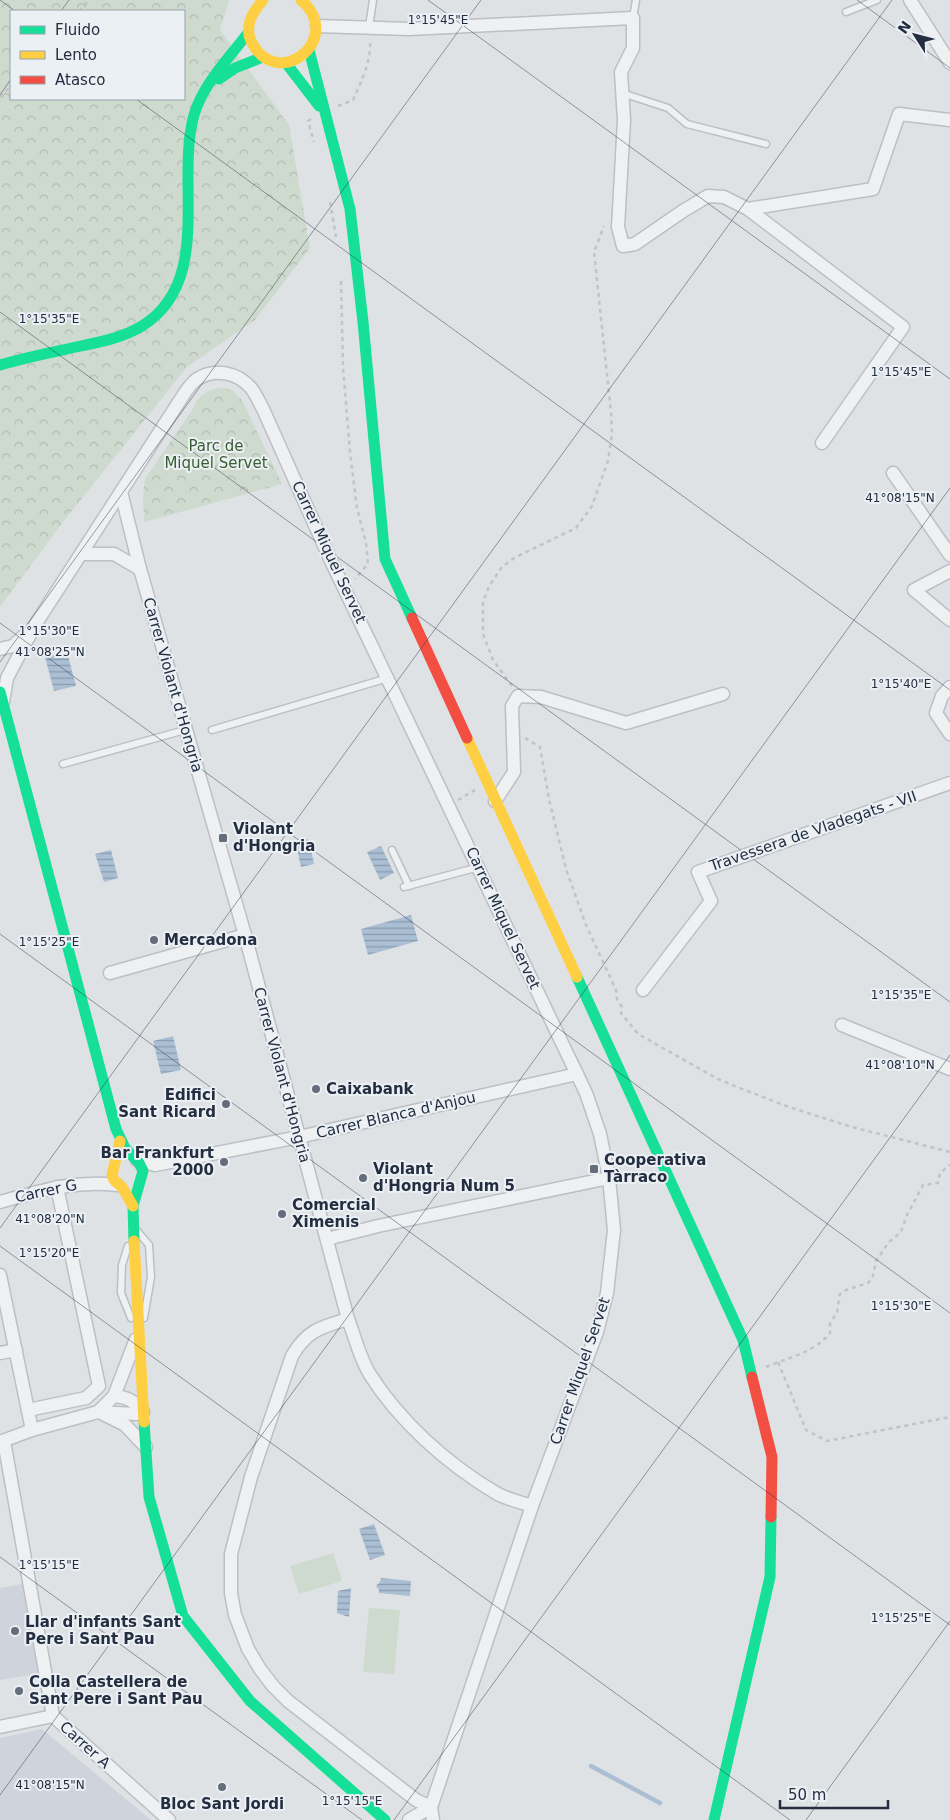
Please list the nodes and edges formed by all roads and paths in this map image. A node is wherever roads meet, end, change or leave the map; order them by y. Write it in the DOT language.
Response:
graph roads {
  1 [pos="89,0"];
  2 [pos="263,0"];
  3 [pos="373,0"];
  4 [pos="636,0"];
  5 [pos="877,0"];
  6 [pos="910,0"];
  7 [pos="305,1"];
  8 [pos="80,10"];
  9 [pos="846,12"];
  10 [pos="633,18"];
  11 [pos="317,26"];
  12 [pos="369,27"];
  13 [pos="248,33"];
  14 [pos="309,50"];
  15 [pos="263,58"];
  16 [pos="286,63"];
  17 [pos="950,63"];
  18 [pos="10,86"];
  19 [pos="207,88"];
  20 [pos="622,93"];
  21 [pos="0,98"];
  22 [pos="324,112"];
  23 [pos="950,120"];
  24 [pos="766,144"];
  25 [pos="748,209"];
  26 [pos="608,220"];
  27 [pos="0,365"];
  28 [pos="822,443"];
  29 [pos="893,473"];
  30 [pos="121,492"];
  31 [pos="82,554"];
  32 [pos="950,555"];
  33 [pos="140,569"];
  34 [pos="950,571"];
  35 [pos="950,620"];
  36 [pos="35,625"];
  37 [pos="0,649"];
  38 [pos="388,678"];
  39 [pos="950,687"];
  40 [pos="722,694"];
  41 [pos="518,696"];
  42 [pos="1,698"];
  43 [pos="186,730"];
  44 [pos="212,730"];
  45 [pos="513,731"];
  46 [pos="950,734"];
  47 [pos="63,764"];
  48 [pos="950,783"];
  49 [pos="488,784"];
  50 [pos="495,801"];
  51 [pos="449,805"];
  52 [pos="392,850"];
  53 [pos="479,867"];
  54 [pos="244,935"];
  55 [pos="110,973"];
  56 [pos="643,990"];
  57 [pos="842,1025"];
  58 [pos="950,1069"];
  59 [pos="577,1074"];
  60 [pos="299,1137"];
  61 [pos="120,1141"];
  62 [pos="950,1151"];
  63 [pos="135,1159"];
  64 [pos="155,1165"];
  65 [pos="950,1165"];
  66 [pos="113,1167"];
  67 [pos="141,1178"];
  68 [pos="609,1178"];
  69 [pos="93,1182"];
  70 [pos="120,1186"];
  71 [pos="57,1187"];
  72 [pos="0,1202"];
  73 [pos="134,1206"];
  74 [pos="133,1225"];
  75 [pos="327,1239"];
  76 [pos="0,1274"];
  77 [pos="348,1319"];
  78 [pos="138,1335"];
  79 [pos="139,1349"];
  80 [pos="16,1350"];
  81 [pos="0,1353"];
  82 [pos="778,1362"];
  83 [pos="751,1374"];
  84 [pos="114,1396"];
  85 [pos="28,1410"];
  86 [pos="98,1412"];
  87 [pos="143,1412"];
  88 [pos="950,1417"];
  89 [pos="32,1430"];
  90 [pos="2,1441"];
  91 [pos="146,1446"];
  92 [pos="532,1506"];
  93 [pos="53,1716"];
  94 [pos="0,1727"];
  95 [pos="432,1814"];
  96 [pos="169,1820"];
  97 [pos="385,1820"];
  98 [pos="409,1820"];
  99 [pos="714,1820"];
  1 -- 8 [label="path"];
  2 -- 13 [label="main road"];
  3 -- 12 [label="lane"];
  4 -- 10 [label="lane"];
  5 -- 9 [label="lane"];
  6 -- 17 [label="street"];
  7 -- 11 [label="main road"];
  10 -- 12 [label="street"];
  10 -- 20 [label="street"];
  11 -- 12 [label="street"];
  11 -- 14 [label="main road"];
  13 -- 15 [label="main road"];
  13 -- 19 [label="main road"];
  14 -- 16 [label="main road"];
  14 -- 22 [label="main road"];
  15 -- 16 [label="main road"];
  15 -- 19 [label="main road"];
  16 -- 22 [label="main road"];
  18 -- 21 [label="path"];
  19 -- 27 [label="main road"];
  20 -- 24 [label="lane"];
  20 -- 25 [label="street"];
  22 -- 49 [label="main road"];
  23 -- 25 [label="street"];
  25 -- 28 [label="street"];
  26 -- 41 [label="path"];
  29 -- 32 [label="street"];
  30 -- 31 [label="street, Carrer Miquel Servet"];
  30 -- 33 [label="street, Carrer Violant d'Hongria"];
  30 -- 38 [label="street, Carrer Miquel Servet"];
  31 -- 33 [label="street"];
  31 -- 36 [label="street, Carrer Miquel Servet"];
  33 -- 43 [label="street, Carrer Violant d'Hongria"];
  34 -- 35 [label="street"];
  36 -- 37 [label="street, Carrer Miquel Servet"];
  36 -- 42 [label="street, Carrer Miquel Servet"];
  38 -- 44 [label="lane"];
  38 -- 51 [label="street, Carrer Miquel Servet"];
  39 -- 46 [label="street"];
  40 -- 41 [label="street"];
  41 -- 45 [label="street"];
  42 -- 61 [label="main road"];
  43 -- 47 [label="lane"];
  43 -- 54 [label="street, Carrer Violant d'Hongria"];
  45 -- 50 [label="street"];
  45 -- 62 [label="path"];
  48 -- 56 [label="street, Travessera de Vladegats - VII"];
  49 -- 50 [label="main road"];
  49 -- 51 [label="path"];
  50 -- 83 [label="main road"];
  51 -- 53 [label="street, Carrer Miquel Servet"];
  52 -- 53 [label="lane"];
  53 -- 59 [label="street, Carrer Miquel Servet"];
  54 -- 55 [label="street"];
  54 -- 60 [label="street, Carrer Violant d'Hongria"];
  57 -- 58 [label="street"];
  59 -- 60 [label="street, Carrer Blanca d'Anjou"];
  59 -- 68 [label="street, Carrer Miquel Servet"];
  60 -- 64 [label="street, Carrer Blanca d'Anjou"];
  60 -- 75 [label="street, Carrer Violant d'Hongria"];
  61 -- 63 [label="main road"];
  61 -- 66 [label="main road"];
  63 -- 64 [label="street, Carrer Blanca d'Anjou"];
  63 -- 66 [label="main road"];
  63 -- 67 [label="main road"];
  64 -- 67 [label="street, Carrer Blanca d'Anjou"];
  65 -- 82 [label="path"];
  66 -- 69 [label="street, Carrer G"];
  66 -- 70 [label="main road"];
  67 -- 70 [label="main road"];
  67 -- 73 [label="main road"];
  68 -- 75 [label="street"];
  68 -- 92 [label="street, Carrer Miquel Servet"];
  69 -- 70 [label="street, Carrer G"];
  69 -- 71 [label="street, Carrer G"];
  70 -- 73 [label="main road"];
  71 -- 72 [label="street, Carrer G"];
  71 -- 85 [label="street"];
  73 -- 74 [label="main road"];
  74 -- 78 [label="main road"];
  74 -- 79 [label="lane"];
  75 -- 77 [label="street, Carrer Violant d'Hongria"];
  76 -- 80 [label="street"];
  77 -- 92 [label="street, Carrer Violant d'Hongria"];
  77 -- 95 [label="street"];
  78 -- 79 [label="main road"];
  78 -- 84 [label="street"];
  79 -- 87 [label="main road"];
  80 -- 81 [label="street"];
  80 -- 85 [label="street"];
  82 -- 83 [label="path"];
  82 -- 88 [label="path"];
  83 -- 99 [label="main road"];
  84 -- 86 [label="street"];
  84 -- 87 [label="street"];
  85 -- 89 [label="street"];
  86 -- 87 [label="street"];
  86 -- 89 [label="street"];
  86 -- 91 [label="street"];
  87 -- 91 [label="main road"];
  89 -- 90 [label="street"];
  90 -- 93 [label="street, Carrer A"];
  91 -- 97 [label="main road"];
  92 -- 95 [label="street, Carrer Miquel Servet"];
  93 -- 94 [label="street"];
  93 -- 96 [label="street, Carrer A"];
  95 -- 98 [label="street"];
}
